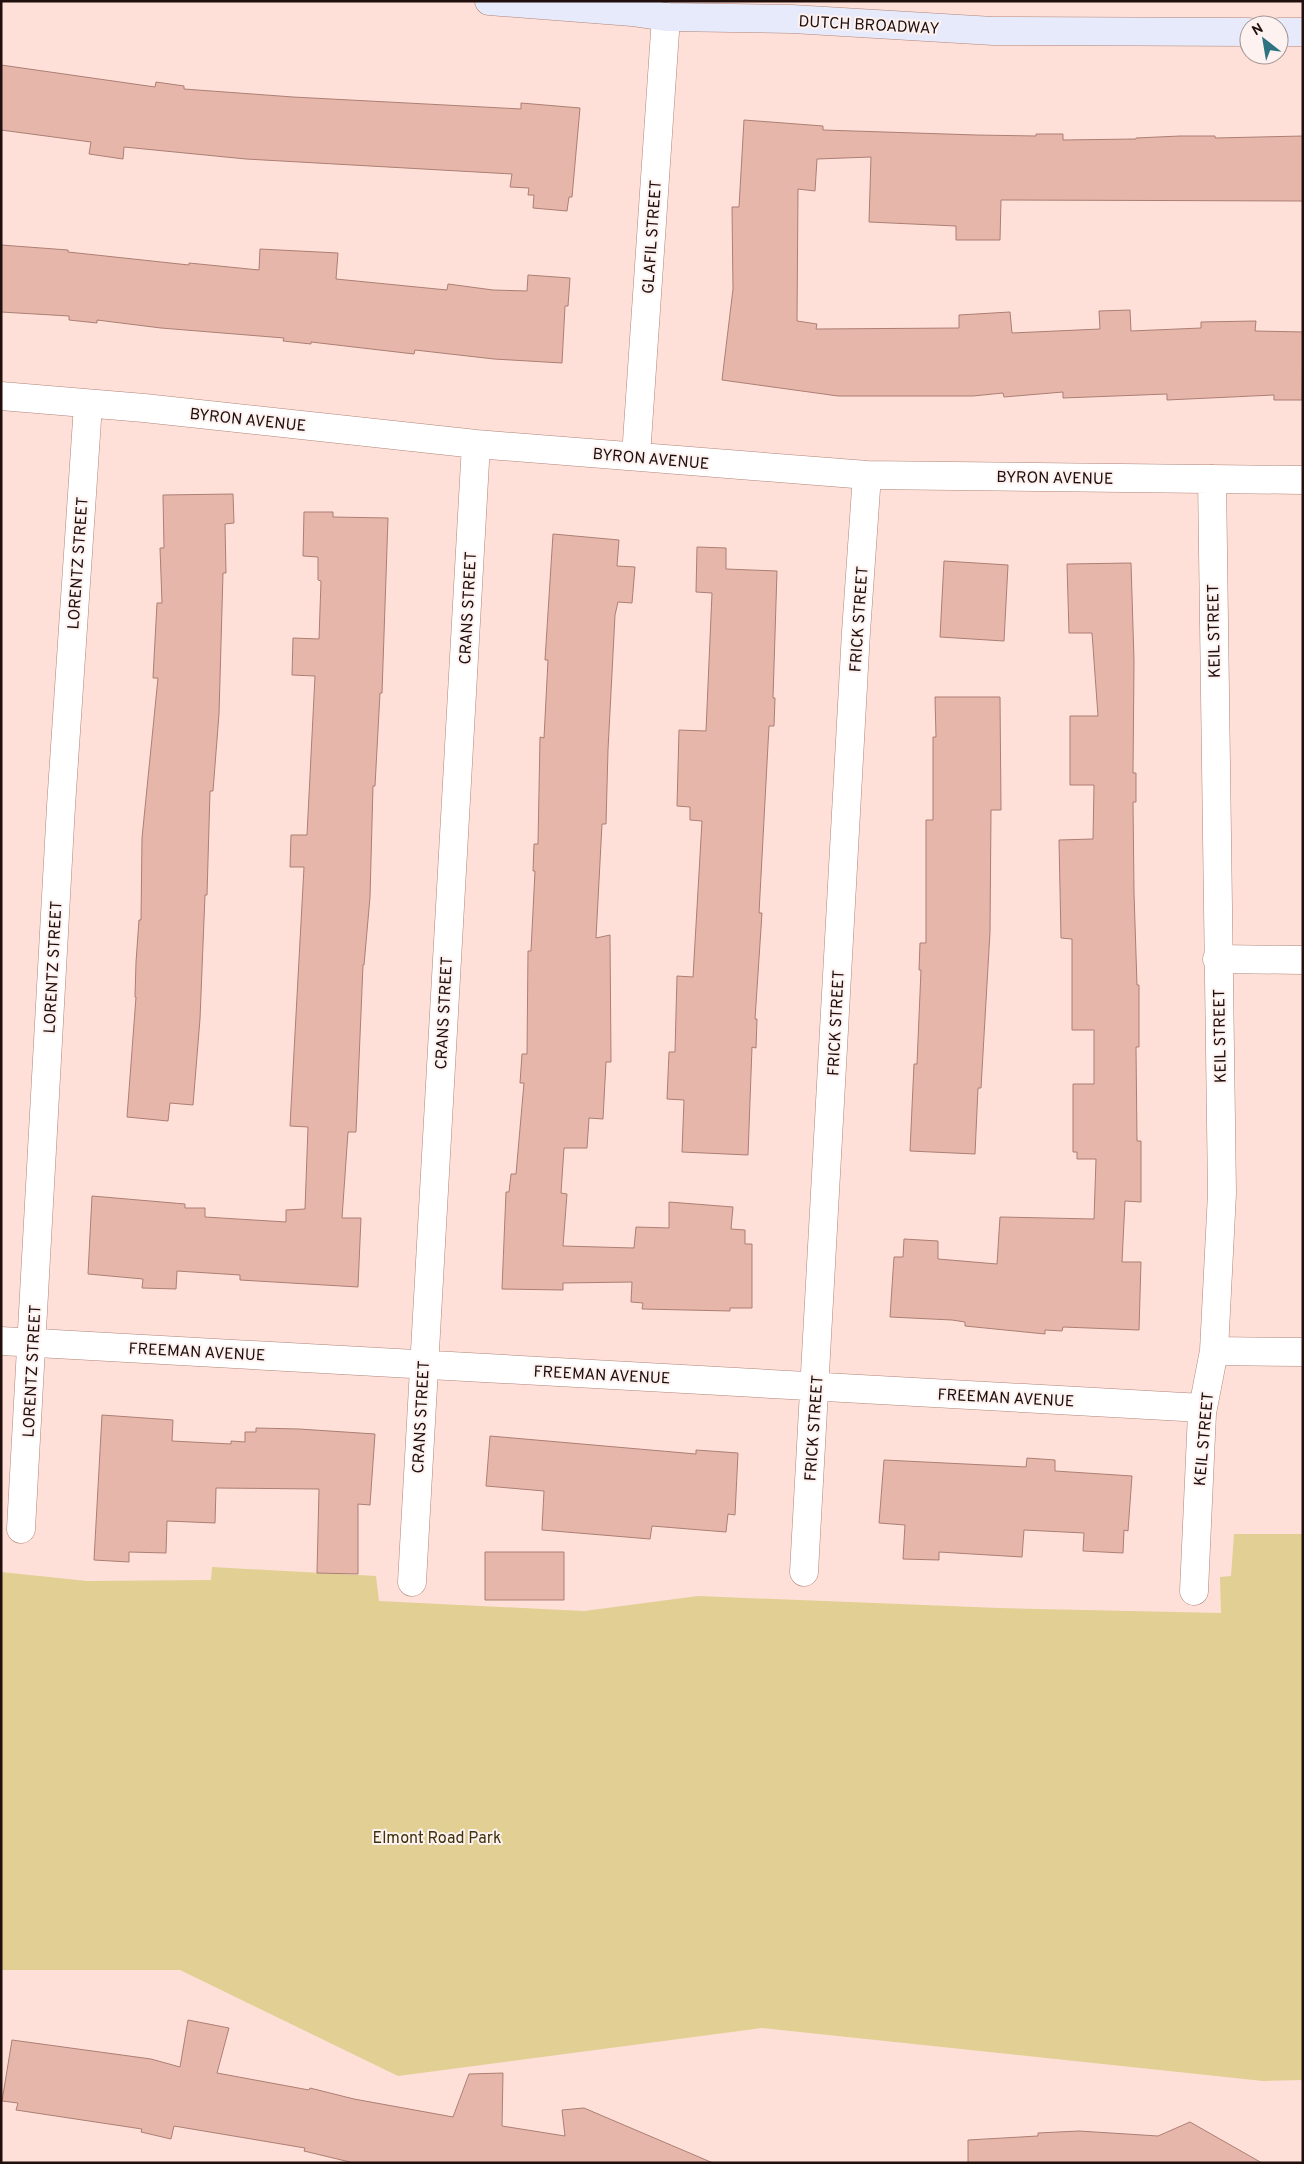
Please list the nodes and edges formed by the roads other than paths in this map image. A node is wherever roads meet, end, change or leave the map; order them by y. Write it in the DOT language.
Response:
graph roads {
  1 [pos="489,1"];
  2 [pos="791,10"];
  3 [pos="666,17"];
  4 [pos="1239,32"];
  5 [pos="1289,32"];
  6 [pos="1303,32"];
  7 [pos="1,396"];
  8 [pos="88,405"];
  9 [pos="476,444"];
  10 [pos="636,456"];
  11 [pos="867,475"];
  12 [pos="1212,479"];
  13 [pos="1303,480"];
  14 [pos="1217,959"];
  15 [pos="1303,960"];
  16 [pos="1,1340"];
  17 [pos="32,1342"];
  18 [pos="1214,1351"];
  19 [pos="1303,1352"];
  20 [pos="423,1363"];
  21 [pos="816,1386"];
  22 [pos="1202,1408"];
  23 [pos="21,1529"];
  24 [pos="804,1572"];
  25 [pos="412,1582"];
  26 [pos="1194,1591"];
  1 -- 3 [label="main road, DUTCH BROADWAY"];
  2 -- 3 [label="main road, DUTCH BROADWAY"];
  2 -- 4 [label="main road, DUTCH BROADWAY"];
  3 -- 10 [label="street, GLAFIL STREET"];
  5 -- 6 [label="main road"];
  7 -- 8 [label="street, BYRON AVENUE"];
  8 -- 9 [label="street, BYRON AVENUE"];
  8 -- 17 [label="street, LORENTZ STREET"];
  9 -- 10 [label="street, BYRON AVENUE"];
  9 -- 20 [label="street, CRANS STREET"];
  10 -- 11 [label="street, BYRON AVENUE"];
  11 -- 12 [label="street, BYRON AVENUE"];
  11 -- 21 [label="street, FRICK STREET"];
  12 -- 13 [label="street, BYRON AVENUE"];
  12 -- 14 [label="street, KEIL STREET"];
  14 -- 15 [label="street"];
  14 -- 18 [label="street, KEIL STREET"];
  16 -- 17 [label="street, FREEMAN AVENUE"];
  17 -- 20 [label="street, FREEMAN AVENUE"];
  17 -- 23 [label="street, LORENTZ STREET"];
  18 -- 19 [label="street"];
  18 -- 22 [label="street, KEIL STREET"];
  20 -- 21 [label="street, FREEMAN AVENUE"];
  20 -- 25 [label="street, CRANS STREET"];
  21 -- 22 [label="street, FREEMAN AVENUE"];
  21 -- 24 [label="street, FRICK STREET"];
  22 -- 26 [label="street, KEIL STREET"];
}
